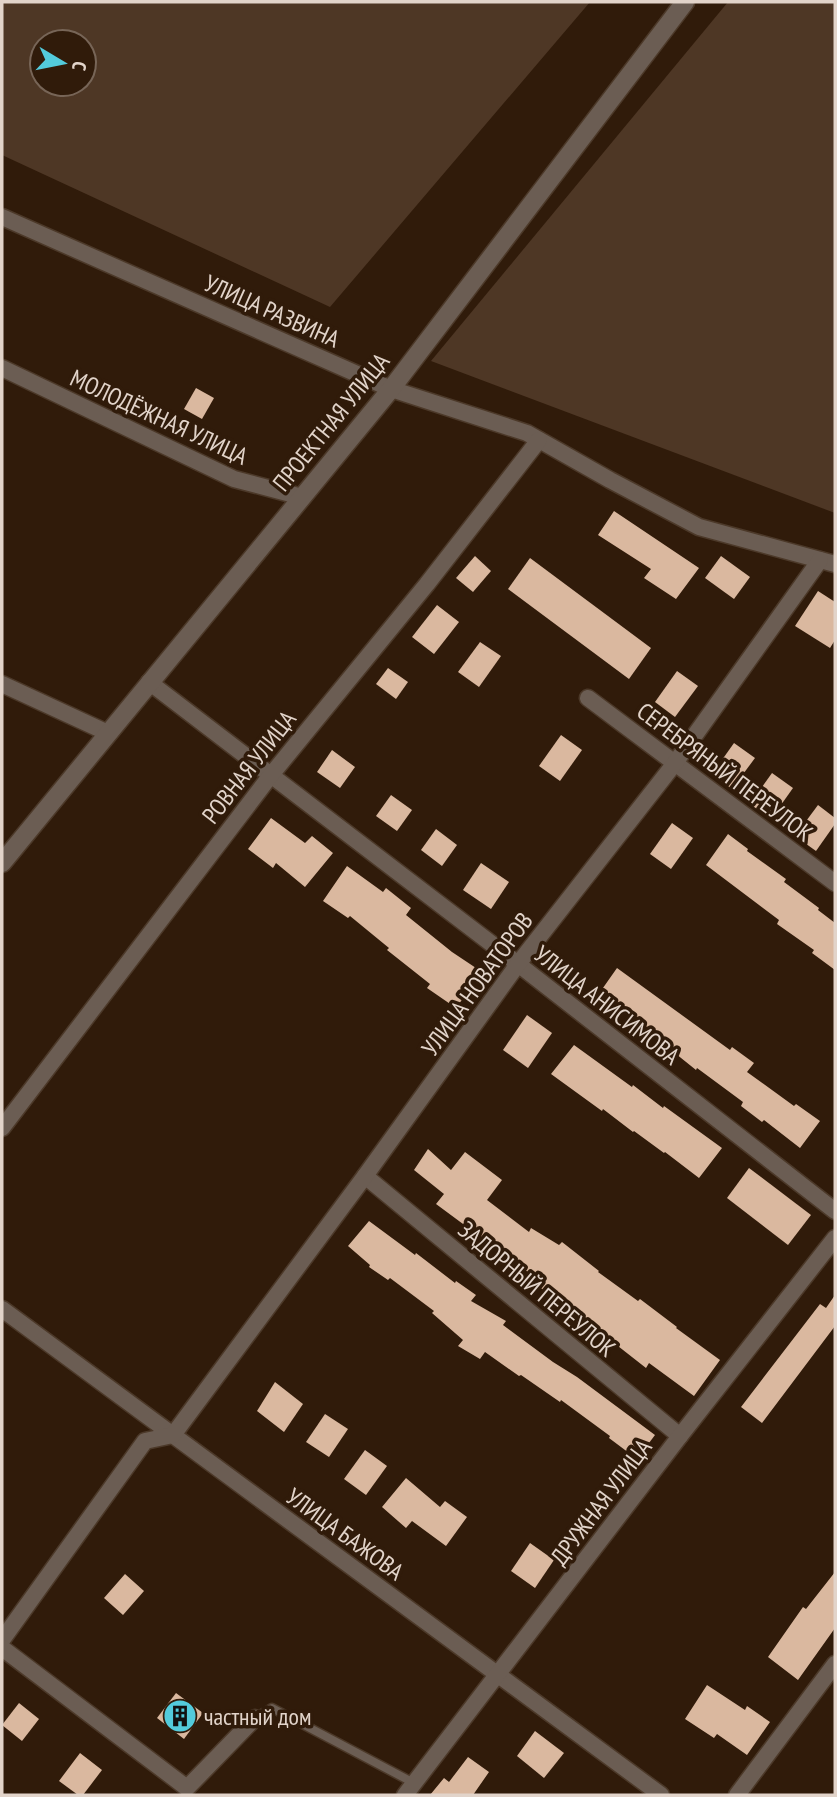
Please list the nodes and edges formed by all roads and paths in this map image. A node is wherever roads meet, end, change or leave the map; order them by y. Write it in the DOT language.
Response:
graph roads {
  1 [pos="685,2"];
  2 [pos="2,217"];
  3 [pos="2,368"];
  4 [pos="391,389"];
  5 [pos="539,440"];
  6 [pos="302,497"];
  7 [pos="828,562"];
  8 [pos="149,682"];
  9 [pos="2,684"];
  10 [pos="588,698"];
  11 [pos="108,733"];
  12 [pos="675,763"];
  13 [pos="271,775"];
  14 [pos="2,863"];
  15 [pos="835,883"];
  16 [pos="518,964"];
  17 [pos="2,1128"];
  18 [pos="365,1176"];
  19 [pos="835,1211"];
  20 [pos="835,1238"];
  21 [pos="2,1309"];
  22 [pos="173,1435"];
  23 [pos="680,1437"];
  24 [pos="2,1640"];
  25 [pos="2,1648"];
  26 [pos="835,1664"];
  27 [pos="498,1675"];
  28 [pos="255,1718"];
  29 [pos="410,1789"];
  30 [pos="661,1795"];
  31 [pos="737,1795"];
  1 -- 4 [label="street, ПРОЕКТНАЯ УЛИЦА"];
  2 -- 4 [label="street, УЛИЦА РАЗВИНА"];
  3 -- 6 [label="street, МОЛОДЁЖНАЯ УЛИЦА"];
  4 -- 5 [label="street, УЛИЦА РАЗВИНА"];
  4 -- 6 [label="street, ПРОЕКТНАЯ УЛИЦА"];
  5 -- 7 [label="street, УЛИЦА РАЗВИНА"];
  5 -- 13 [label="street, РОВНАЯ УЛИЦА"];
  6 -- 8 [label="street, ПРОЕКТНАЯ УЛИЦА"];
  7 -- 12 [label="street, УЛИЦА НОВАТОРОВ"];
  8 -- 11 [label="street, ПРОЕКТНАЯ УЛИЦА"];
  8 -- 13 [label="street, УЛИЦА АНИСИМОВА"];
  9 -- 11 [label="street"];
  10 -- 12 [label="street, СЕРЕБРЯНЫЙ ПЕРЕУЛОК"];
  11 -- 14 [label="street, ПРОЕКТНАЯ УЛИЦА"];
  12 -- 15 [label="street, СЕРЕБРЯНЫЙ ПЕРЕУЛОК"];
  12 -- 16 [label="street, УЛИЦА НОВАТОРОВ"];
  13 -- 16 [label="street, УЛИЦА АНИСИМОВА"];
  13 -- 17 [label="street, РОВНАЯ УЛИЦА"];
  16 -- 18 [label="street, УЛИЦА НОВАТОРОВ"];
  16 -- 19 [label="street, УЛИЦА АНИСИМОВА"];
  18 -- 22 [label="street, УЛИЦА НОВАТОРОВ"];
  18 -- 23 [label="street, ЗАДОРНЫЙ ПЕРЕУЛОК"];
  20 -- 23 [label="street, ДРУЖНАЯ УЛИЦА"];
  21 -- 22 [label="street, УЛИЦА БАЖОВА"];
  22 -- 24 [label="street"];
  22 -- 27 [label="street, УЛИЦА БАЖОВА"];
  23 -- 27 [label="street, ДРУЖНАЯ УЛИЦА"];
  25 -- 28 [label="street"];
  26 -- 31 [label="street"];
  27 -- 29 [label="street, ДРУЖНАЯ УЛИЦА"];
  27 -- 30 [label="street, УЛИЦА БАЖОВА"];
  28 -- 29 [label="lane"];
}
